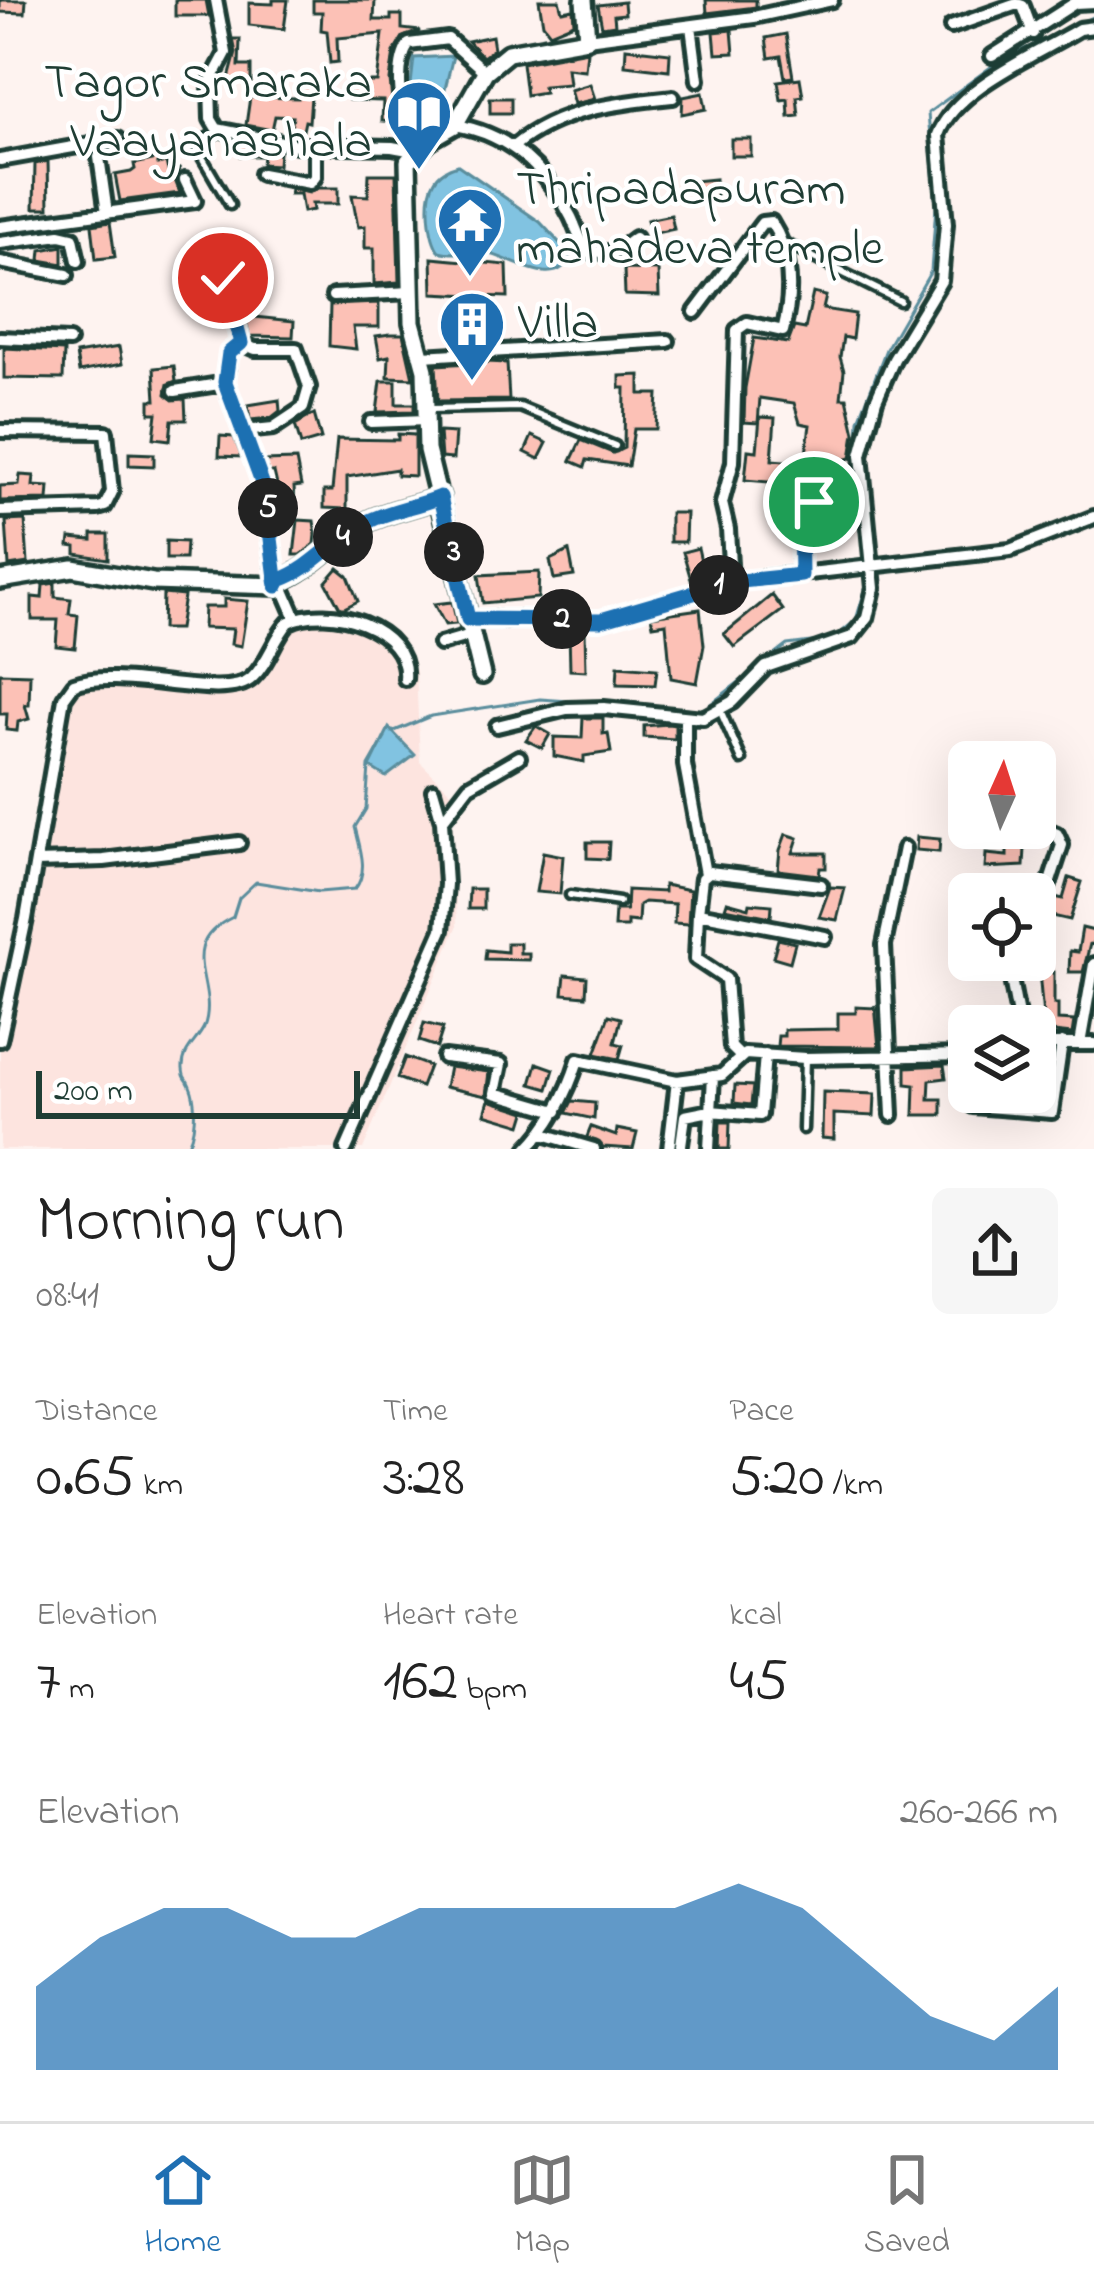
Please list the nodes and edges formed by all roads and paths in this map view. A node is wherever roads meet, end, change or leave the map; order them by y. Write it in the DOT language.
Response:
graph roads {
  1 [pos="217,0"];
  2 [pos="584,0"];
  3 [pos="830,0"];
  4 [pos="1094,2"];
  5 [pos="691,26"];
  6 [pos="951,27"];
  7 [pos="1094,27"];
  8 [pos="1033,34"];
  9 [pos="587,39"];
  10 [pos="992,56"];
  11 [pos="484,72"];
  12 [pos="698,80"];
  13 [pos="673,97"];
  14 [pos="460,118"];
  15 [pos="221,130"];
  16 [pos="118,139"];
  17 [pos="514,146"];
  18 [pos="315,147"];
  19 [pos="411,150"];
  20 [pos="99,158"];
  21 [pos="0,160"];
  22 [pos="261,174"];
  23 [pos="185,180"];
  24 [pos="230,205"];
  25 [pos="107,213"];
  26 [pos="0,227"];
  27 [pos="635,238"];
  28 [pos="0,243"];
  29 [pos="784,243"];
  30 [pos="78,260"];
  31 [pos="0,262"];
  32 [pos="67,275"];
  33 [pos="223,278"];
  34 [pos="411,292"];
  35 [pos="333,296"];
  36 [pos="901,301"];
  37 [pos="694,312"];
  38 [pos="0,338"];
  39 [pos="69,341"];
  40 [pos="668,341"];
  41 [pos="241,343"];
  42 [pos="423,356"];
  43 [pos="225,382"];
  44 [pos="175,391"];
  45 [pos="427,414"];
  46 [pos="371,422"];
  47 [pos="244,430"];
  48 [pos="0,431"];
  49 [pos="615,446"];
  50 [pos="440,497"];
  51 [pos="814,502"];
  52 [pos="0,511"];
  53 [pos="1094,517"];
  54 [pos="873,568"];
  55 [pos="1,575"];
  56 [pos="801,575"];
  57 [pos="731,582"];
  58 [pos="277,586"];
  59 [pos="296,618"];
  60 [pos="470,627"];
  61 [pos="440,644"];
  62 [pos="482,675"];
  63 [pos="405,679"];
  64 [pos="720,710"];
  65 [pos="685,718"];
  66 [pos="497,726"];
  67 [pos="519,757"];
  68 [pos="742,760"];
  69 [pos="433,790"];
  70 [pos="442,821"];
  71 [pos="1056,834"];
  72 [pos="239,843"];
  73 [pos="904,848"];
  74 [pos="36,862"];
  75 [pos="1052,873"];
  76 [pos="705,874"];
  77 [pos="820,885"];
  78 [pos="570,895"];
  79 [pos="620,902"];
  80 [pos="698,914"];
  81 [pos="825,937"];
  82 [pos="1094,964"];
  83 [pos="0,1040"];
  84 [pos="1056,1043"];
  85 [pos="1062,1043"];
  86 [pos="1087,1044"];
  87 [pos="765,1055"];
  88 [pos="948,1055"];
  89 [pos="740,1056"];
  90 [pos="892,1056"];
  91 [pos="444,1057"];
  92 [pos="805,1058"];
  93 [pos="713,1076"];
  94 [pos="677,1081"];
  95 [pos="1056,1084"];
  96 [pos="557,1111"];
  97 [pos="710,1111"];
  98 [pos="892,1115"];
  99 [pos="803,1129"];
  100 [pos="543,1134"];
  101 [pos="675,1147"];
  102 [pos="346,1149"];
  103 [pos="527,1149"];
  104 [pos="594,1149"];
  105 [pos="710,1149"];
  1 -- 15 [label="street"];
  2 -- 9 [label="main road"];
  3 -- 5 [label="street"];
  4 -- 8 [label="street"];
  5 -- 9 [label="street"];
  5 -- 12 [label="street"];
  6 -- 8 [label="street"];
  7 -- 54 [label="street"];
  8 -- 10 [label="street"];
  9 -- 11 [label="main road"];
  11 -- 14 [label="main road"];
  11 -- 19 [label="street"];
  13 -- 17 [label="street"];
  14 -- 17 [label="street"];
  14 -- 19 [label="main road"];
  15 -- 18 [label="street"];
  15 -- 24 [label="lane"];
  16 -- 21 [label="street"];
  17 -- 27 [label="street"];
  18 -- 19 [label="street"];
  18 -- 22 [label="street"];
  19 -- 34 [label="main road"];
  20 -- 25 [label="street"];
  23 -- 25 [label="street"];
  25 -- 26 [label="street"];
  28 -- 30 [label="street"];
  29 -- 36 [label="lane"];
  29 -- 37 [label="street"];
  29 -- 57 [label="street"];
  31 -- 32 [label="street"];
  33 -- 41 [label="street"];
  34 -- 35 [label="street"];
  34 -- 42 [label="main road"];
  38 -- 39 [label="street"];
  40 -- 42 [label="street"];
  41 -- 43 [label="street"];
  41 -- 47 [label="street"];
  42 -- 45 [label="main road"];
  43 -- 44 [label="street"];
  43 -- 47 [label="street"];
  45 -- 46 [label="street"];
  45 -- 49 [label="lane"];
  45 -- 50 [label="main road"];
  47 -- 58 [label="street"];
  48 -- 52 [label="street"];
  50 -- 58 [label="main road"];
  50 -- 60 [label="main road"];
  51 -- 56 [label="street"];
  53 -- 54 [label="street"];
  54 -- 56 [label="street"];
  54 -- 64 [label="street"];
  55 -- 58 [label="main road"];
  56 -- 57 [label="street"];
  57 -- 60 [label="street"];
  58 -- 59 [label="street"];
  59 -- 63 [label="street"];
  59 -- 74 [label="street"];
  60 -- 61 [label="street"];
  60 -- 62 [label="main road"];
  64 -- 65 [label="street"];
  64 -- 68 [label="lane"];
  65 -- 66 [label="street"];
  65 -- 76 [label="street"];
  67 -- 70 [label="street"];
  69 -- 70 [label="street"];
  70 -- 102 [label="street"];
  71 -- 75 [label="street"];
  72 -- 74 [label="street"];
  73 -- 90 [label="street"];
  74 -- 83 [label="street"];
  76 -- 77 [label="street"];
  76 -- 80 [label="street"];
  78 -- 79 [label="lane"];
  80 -- 81 [label="street"];
  80 -- 89 [label="street"];
  82 -- 86 [label="street"];
  84 -- 85 [label="street"];
  85 -- 86 [label="street"];
  85 -- 95 [label="street"];
  87 -- 89 [label="street"];
  87 -- 92 [label="street"];
  87 -- 97 [label="street"];
  88 -- 90 [label="street"];
  89 -- 93 [label="street"];
  90 -- 92 [label="street"];
  90 -- 98 [label="street"];
  91 -- 96 [label="street"];
  92 -- 99 [label="lane"];
  93 -- 94 [label="street"];
  93 -- 97 [label="street"];
  94 -- 96 [label="street"];
  94 -- 101 [label="street"];
  96 -- 100 [label="street"];
  97 -- 101 [label="street"];
  97 -- 105 [label="street"];
  100 -- 103 [label="street"];
  100 -- 104 [label="street"];
}
